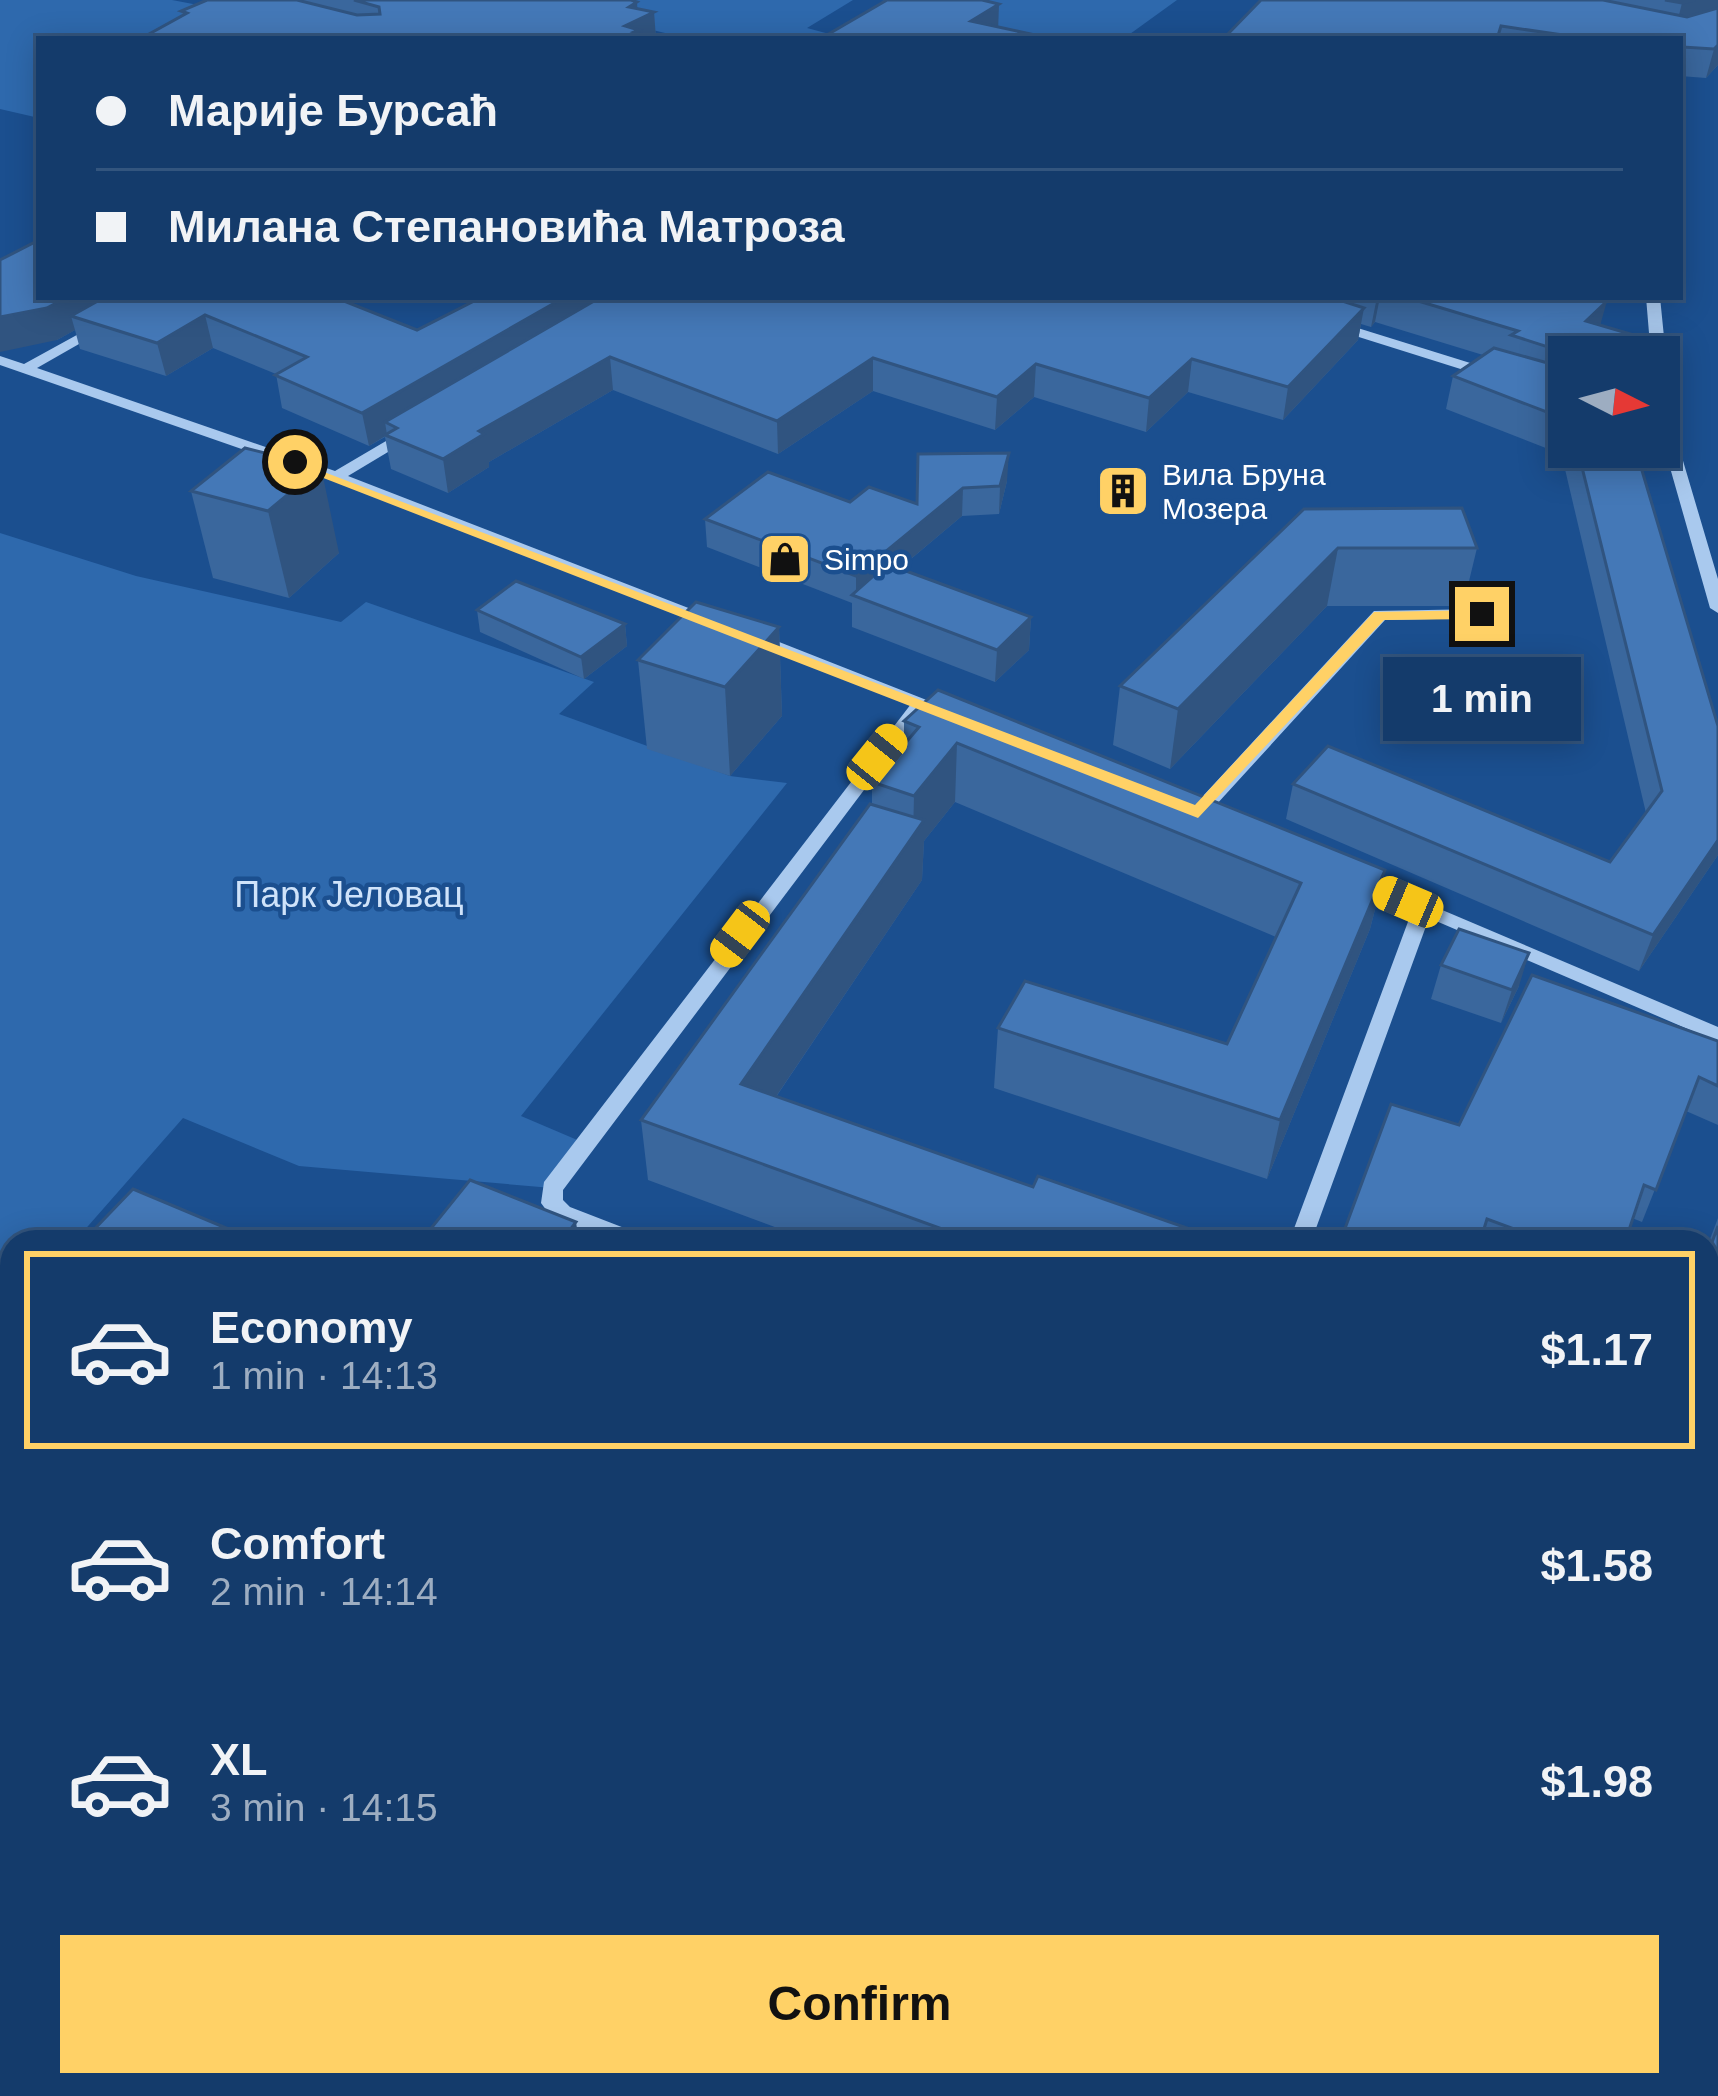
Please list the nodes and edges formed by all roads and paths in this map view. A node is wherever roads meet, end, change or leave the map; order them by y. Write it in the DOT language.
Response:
graph roads {
  1 [pos="1652,300"];
  2 [pos="113,320"];
  3 [pos="1317,320"];
  4 [pos="1656,336"];
  5 [pos="0,360"];
  6 [pos="27,368"];
  7 [pos="1511,380"];
  8 [pos="424,424"];
  9 [pos="1676,468"];
  10 [pos="336,477"];
  11 [pos="1718,608"];
  12 [pos="1482,614"];
  13 [pos="922,701"];
  14 [pos="963,718"];
  15 [pos="1177,804"];
  16 [pos="1198,813"];
  17 [pos="1219,822"];
  18 [pos="1345,875"];
  19 [pos="1423,908"];
  20 [pos="1718,1035"];
  21 [pos="606,1230"];
  22 [pos="1304,1230"];
  1 -- 4 [label="street"];
  2 -- 6 [label="street"];
  3 -- 7 [label="street"];
  5 -- 6 [label="street"];
  6 -- 10 [label="street"];
  8 -- 10 [label="street"];
  9 -- 11 [label="street"];
  10 -- 13 [label="street"];
  12 -- 16 [label="street"];
  13 -- 14 [label="street"];
  13 -- 21 [label="street"];
  15 -- 16 [label="street"];
  16 -- 17 [label="street"];
  18 -- 19 [label="street"];
  19 -- 20 [label="street"];
  19 -- 22 [label="street"];
}
